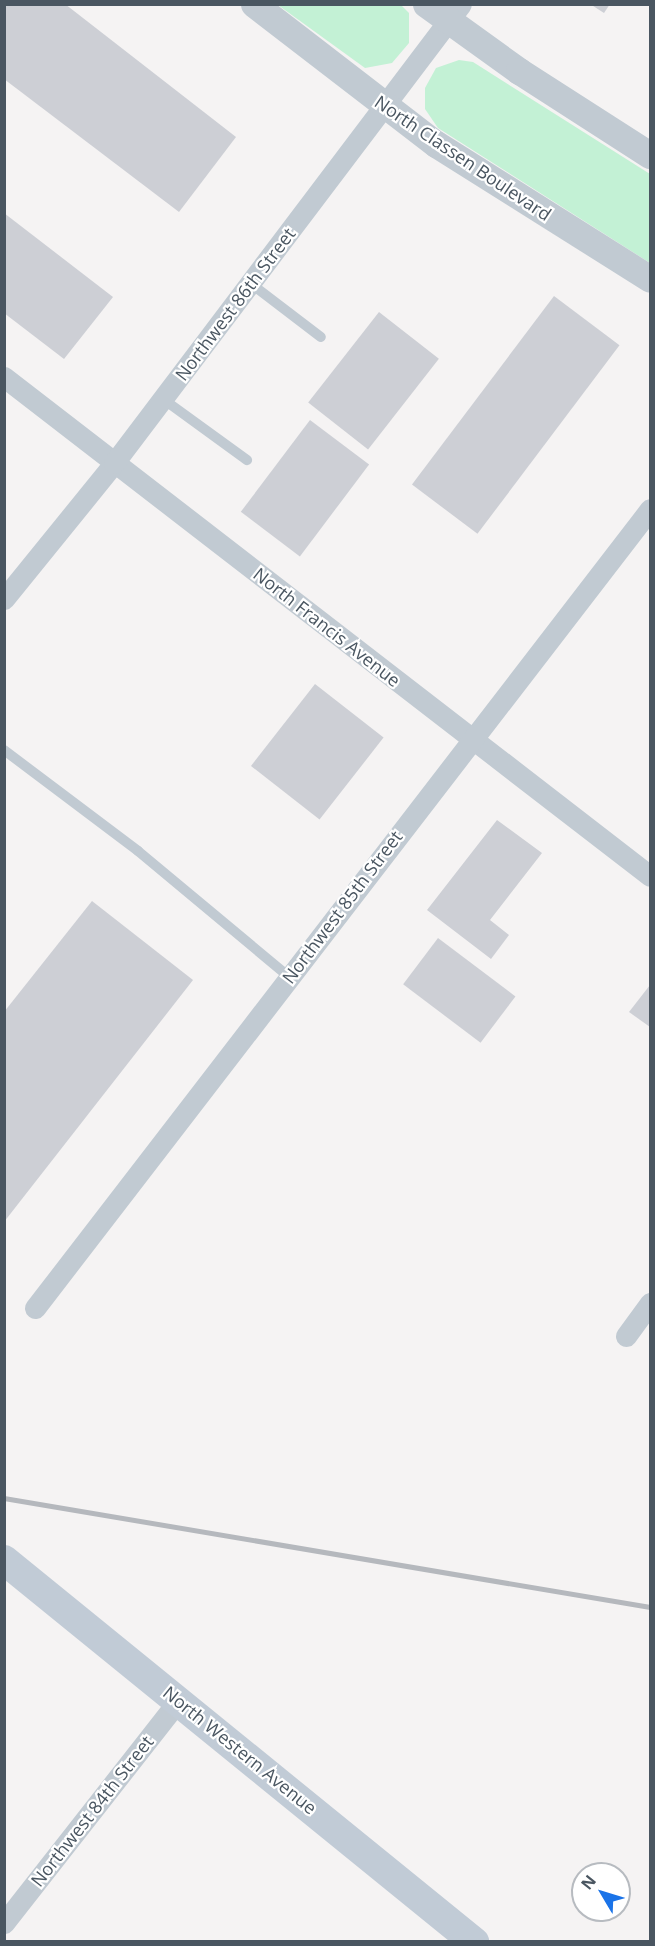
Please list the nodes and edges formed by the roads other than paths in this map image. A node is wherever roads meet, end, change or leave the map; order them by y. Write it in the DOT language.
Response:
graph roads {
  1 [pos="254,4"];
  2 [pos="426,4"];
  3 [pos="454,13"];
  4 [pos="385,107"];
  5 [pos="651,155"];
  6 [pos="651,279"];
  7 [pos="250,283"];
  8 [pos="321,337"];
  9 [pos="4,377"];
  10 [pos="163,399"];
  11 [pos="247,460"];
  12 [pos="114,463"];
  13 [pos="651,509"];
  14 [pos="12,574"];
  15 [pos="4,599"];
  16 [pos="471,738"];
  17 [pos="4,750"];
  18 [pos="651,876"];
  19 [pos="289,976"];
  20 [pos="651,1303"];
  21 [pos="35,1308"];
  22 [pos="626,1336"];
  23 [pos="4,1560"];
  24 [pos="180,1700"];
  25 [pos="4,1923"];
  26 [pos="474,1941"];
  1 -- 4 [label="street, North Classen Boulevard"];
  2 -- 3 [label="street"];
  3 -- 4 [label="street, Northwest 86th Street"];
  3 -- 5 [label="street"];
  4 -- 6 [label="street, North Classen Boulevard"];
  4 -- 7 [label="street, Northwest 86th Street"];
  7 -- 8 [label="lane"];
  7 -- 10 [label="street, Northwest 86th Street"];
  9 -- 12 [label="street, North Francis Avenue"];
  10 -- 11 [label="lane"];
  10 -- 12 [label="street, Northwest 86th Street"];
  12 -- 14 [label="street, Northwest 86th Street"];
  12 -- 16 [label="street, North Francis Avenue"];
  13 -- 16 [label="street, Northwest 85th Street"];
  14 -- 15 [label="street, Northwest 86th Street"];
  16 -- 18 [label="street, North Francis Avenue"];
  16 -- 19 [label="street, Northwest 85th Street"];
  17 -- 19 [label="lane"];
  19 -- 21 [label="street, Northwest 85th Street"];
  20 -- 22 [label="street"];
  23 -- 24 [label="main road, North Western Avenue"];
  24 -- 25 [label="street, Northwest 84th Street"];
  24 -- 26 [label="main road, North Western Avenue"];
}
